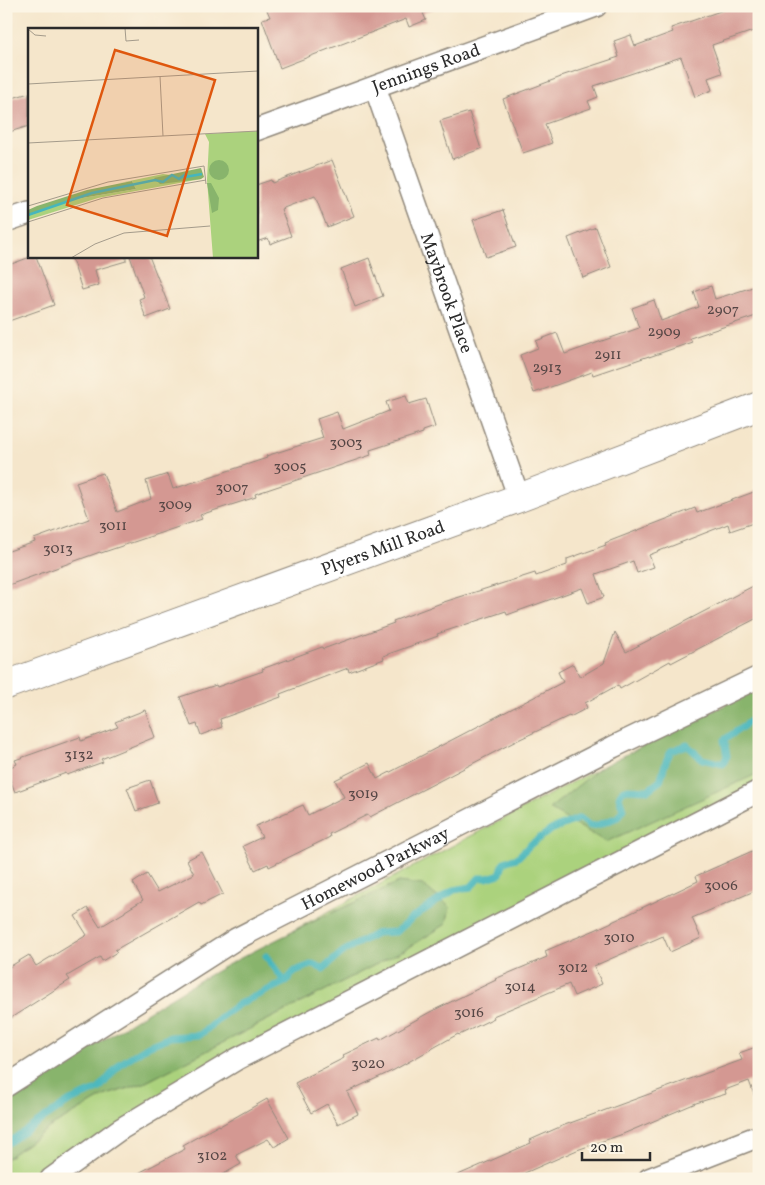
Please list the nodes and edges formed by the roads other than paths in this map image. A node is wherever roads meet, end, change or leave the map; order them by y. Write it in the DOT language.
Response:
graph roads {
  1 [pos="596,6"];
  2 [pos="375,87"];
  3 [pos="258,129"];
  4 [pos="28,212"];
  5 [pos="6,221"];
  6 [pos="759,406"];
  7 [pos="519,498"];
  8 [pos="759,676"];
  9 [pos="6,685"];
  10 [pos="759,791"];
  11 [pos="6,1086"];
  12 [pos="759,1136"];
  13 [pos="51,1179"];
  14 [pos="649,1179"];
  1 -- 2 [label="street, Jennings Road"];
  2 -- 3 [label="street, Jennings Road"];
  2 -- 7 [label="street, Maybrook Place"];
  4 -- 5 [label="street"];
  6 -- 7 [label="street, Plyers Mill Road"];
  7 -- 9 [label="street, Plyers Mill Road"];
  8 -- 11 [label="street, Homewood Parkway"];
  10 -- 13 [label="street"];
  12 -- 14 [label="street"];
}
